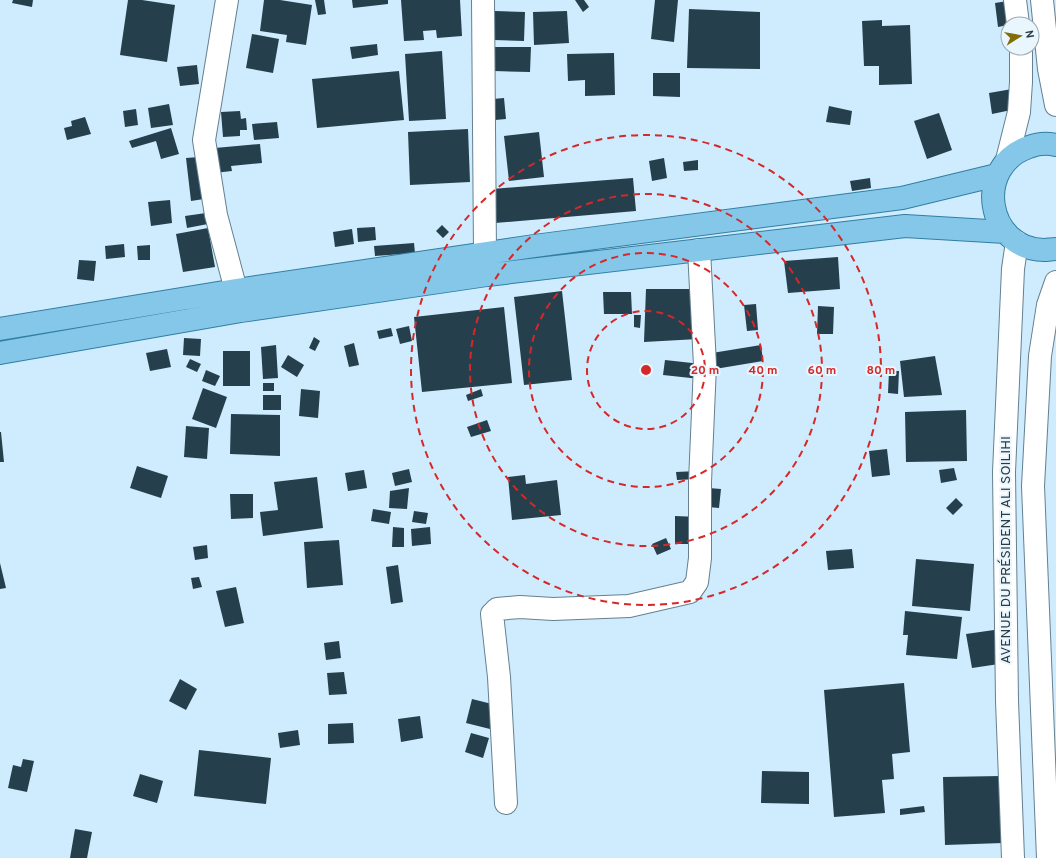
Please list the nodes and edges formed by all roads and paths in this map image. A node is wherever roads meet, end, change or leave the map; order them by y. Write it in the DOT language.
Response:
graph roads {
  1 [pos="227,0"];
  2 [pos="483,0"];
  3 [pos="1015,0"];
  4 [pos="1042,0"];
  5 [pos="1017,16"];
  6 [pos="1021,56"];
  7 [pos="1056,106"];
  8 [pos="1056,145"];
  9 [pos="1002,168"];
  10 [pos="1011,237"];
  11 [pos="1056,249"];
  12 [pos="699,250"];
  13 [pos="485,254"];
  14 [pos="487,275"];
  15 [pos="1056,282"];
  16 [pos="239,301"];
  17 [pos="0,329"];
  18 [pos="0,353"];
  19 [pos="1048,699"];
  20 [pos="1007,701"];
  21 [pos="506,803"];
  22 [pos="1013,858"];
  23 [pos="1048,858"];
  1 -- 16 [label="street"];
  2 -- 13 [label="street"];
  3 -- 5 [label="street"];
  4 -- 7 [label="street"];
  6 -- 9 [label="street"];
  8 -- 9 [label="main road"];
  9 -- 10 [label="main road"];
  9 -- 13 [label="main road"];
  10 -- 11 [label="main road"];
  10 -- 12 [label="main road"];
  10 -- 20 [label="street, AVENUE DU PRÉSIDENT ALI SOILIHI"];
  12 -- 14 [label="main road"];
  12 -- 21 [label="street"];
  13 -- 14 [label="street"];
  13 -- 16 [label="main road"];
  14 -- 16 [label="main road"];
  15 -- 19 [label="street, AVENUE DU PRÉSIDENT ALI SOILIHI"];
  16 -- 17 [label="main road"];
  16 -- 18 [label="main road"];
  19 -- 20 [label="street"];
  19 -- 23 [label="street, AVENUE DU PRÉSIDENT ALI SOILIHI"];
  20 -- 22 [label="street, AVENUE DU PRÉSIDENT ALI SOILIHI"];
}
